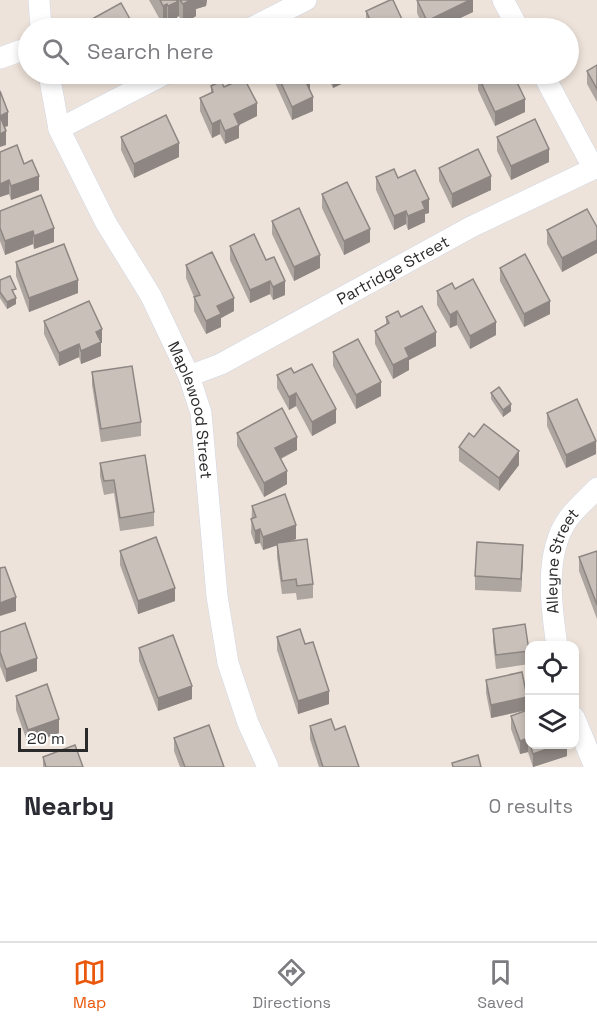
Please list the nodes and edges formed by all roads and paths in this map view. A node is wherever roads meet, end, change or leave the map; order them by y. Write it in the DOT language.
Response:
graph roads {
  1 [pos="39,0"];
  2 [pos="306,0"];
  3 [pos="503,0"];
  4 [pos="41,18"];
  5 [pos="271,18"];
  6 [pos="513,18"];
  7 [pos="18,52"];
  8 [pos="0,58"];
  9 [pos="51,84"];
  10 [pos="146,84"];
  11 [pos="549,84"];
  12 [pos="59,129"];
  13 [pos="595,168"];
  14 [pos="189,376"];
  15 [pos="597,488"];
  16 [pos="556,641"];
  17 [pos="579,729"];
  18 [pos="268,767"];
  19 [pos="595,767"];
  1 -- 4 [label="street"];
  2 -- 5 [label="street"];
  3 -- 6 [label="street"];
  7 -- 8 [label="street"];
  9 -- 12 [label="street, Maplewood Street"];
  10 -- 12 [label="street"];
  11 -- 13 [label="street"];
  12 -- 14 [label="street, Maplewood Street"];
  13 -- 14 [label="street, Partridge Street"];
  14 -- 18 [label="street, Maplewood Street"];
  15 -- 16 [label="street, Alleyne Street"];
  17 -- 19 [label="street"];
}
